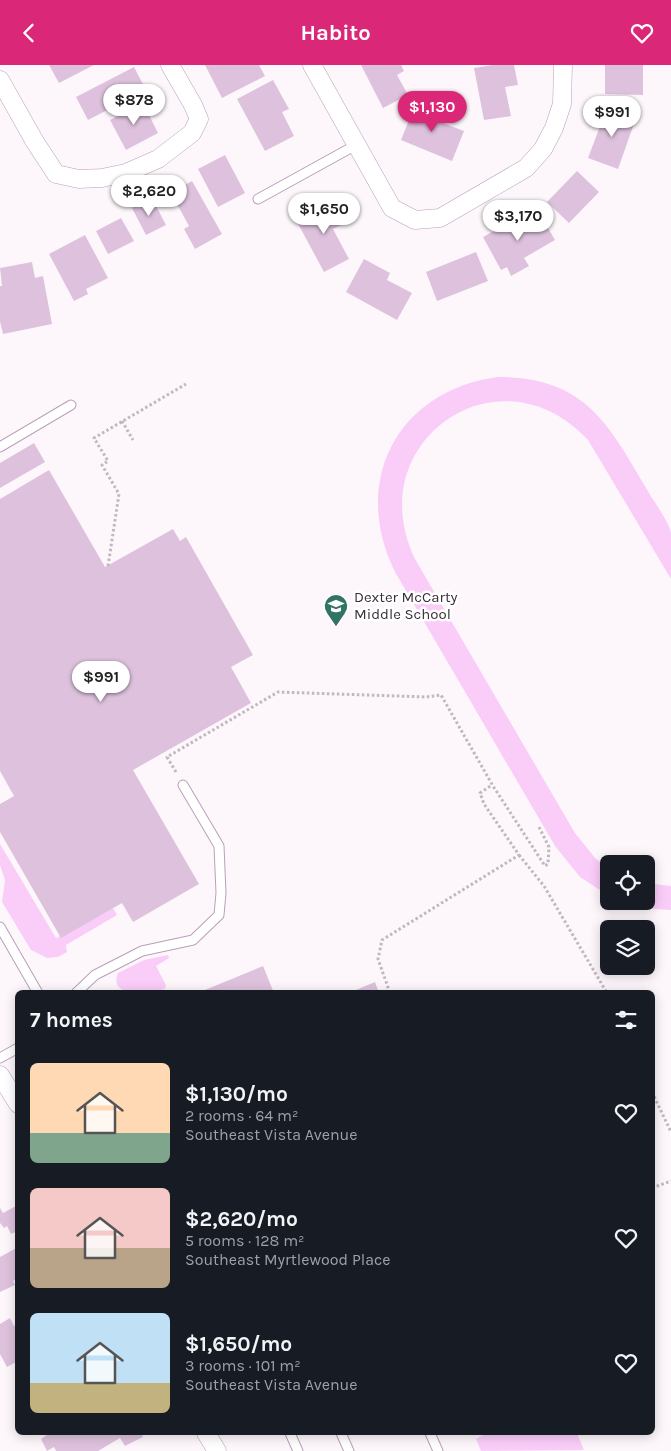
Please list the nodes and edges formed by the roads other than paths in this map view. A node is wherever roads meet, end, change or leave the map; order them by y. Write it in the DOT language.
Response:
graph roads {
  1 [pos="170,65"];
  2 [pos="312,65"];
  3 [pos="563,65"];
  4 [pos="0,80"];
  5 [pos="356,145"];
  6 [pos="258,199"];
  7 [pos="71,405"];
  8 [pos="0,447"];
  9 [pos="184,785"];
  10 [pos="0,927"];
  11 [pos="36,990"];
  12 [pos="79,990"];
  13 [pos="15,1050"];
  14 [pos="0,1058"];
  15 [pos="0,1075"];
  16 [pos="15,1099"];
  17 [pos="207,1435"];
  18 [pos="291,1435"];
  19 [pos="342,1435"];
  20 [pos="431,1435"];
  21 [pos="217,1451"];
  22 [pos="298,1451"];
  23 [pos="348,1451"];
  24 [pos="438,1451"];
  1 -- 4 [label="street"];
  2 -- 5 [label="street"];
  3 -- 5 [label="street"];
  5 -- 6 [label="lane"];
  7 -- 8 [label="lane"];
  9 -- 12 [label="lane"];
  10 -- 11 [label="lane"];
  13 -- 14 [label="lane"];
  15 -- 16 [label="street"];
  17 -- 21 [label="street"];
  18 -- 22 [label="lane"];
  19 -- 23 [label="lane"];
  20 -- 24 [label="lane"];
}
